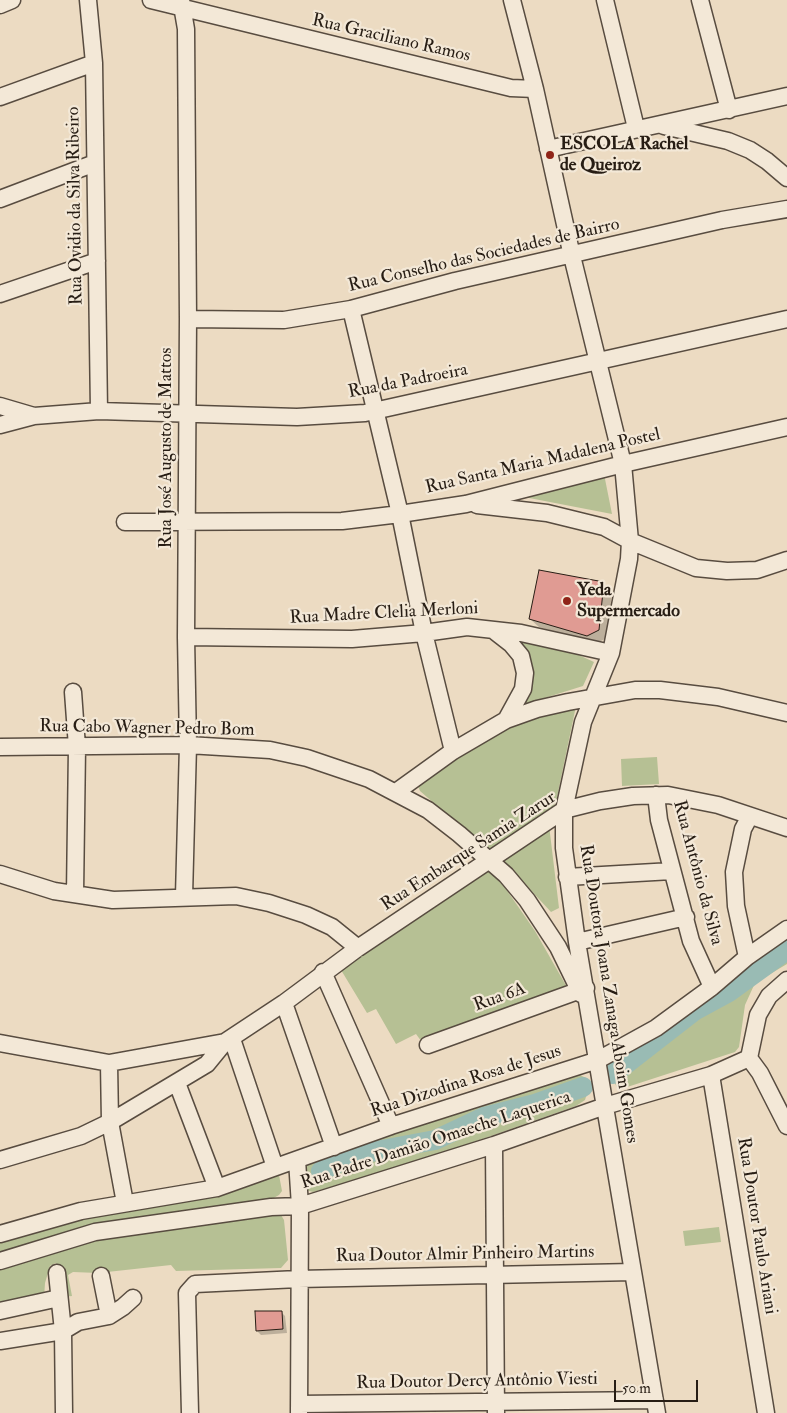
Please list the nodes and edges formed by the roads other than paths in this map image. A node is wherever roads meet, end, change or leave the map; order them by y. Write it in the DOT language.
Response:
graph roads {
  1 [pos="12,0"];
  2 [pos="88,0"];
  3 [pos="150,0"];
  4 [pos="512,0"];
  5 [pos="605,0"];
  6 [pos="700,0"];
  7 [pos="181,3"];
  8 [pos="0,4"];
  9 [pos="94,63"];
  10 [pos="535,89"];
  11 [pos="787,96"];
  12 [pos="0,97"];
  13 [pos="729,110"];
  14 [pos="711,114"];
  15 [pos="657,124"];
  16 [pos="636,128"];
  17 [pos="728,141"];
  18 [pos="548,149"];
  19 [pos="95,162"];
  20 [pos="787,178"];
  21 [pos="0,199"];
  22 [pos="787,209"];
  23 [pos="572,256"];
  24 [pos="96,261"];
  25 [pos="0,294"];
  26 [pos="351,309"];
  27 [pos="188,319"];
  28 [pos="787,319"];
  29 [pos="598,362"];
  30 [pos="0,406"];
  31 [pos="99,411"];
  32 [pos="377,411"];
  33 [pos="186,415"];
  34 [pos="34,416"];
  35 [pos="0,425"];
  36 [pos="787,427"];
  37 [pos="623,464"];
  38 [pos="466,504"];
  39 [pos="400,514"];
  40 [pos="125,522"];
  41 [pos="186,522"];
  42 [pos="630,541"];
  43 [pos="787,560"];
  44 [pos="491,629"];
  45 [pos="424,633"];
  46 [pos="186,637"];
  47 [pos="611,653"];
  48 [pos="73,692"];
  49 [pos="592,698"];
  50 [pos="787,713"];
  51 [pos="506,720"];
  52 [pos="188,746"];
  53 [pos="0,747"];
  54 [pos="77,747"];
  55 [pos="453,751"];
  56 [pos="396,792"];
  57 [pos="656,795"];
  58 [pos="564,810"];
  59 [pos="750,816"];
  60 [pos="787,828"];
  61 [pos="489,859"];
  62 [pos="672,871"];
  63 [pos="0,874"];
  64 [pos="567,877"];
  65 [pos="75,894"];
  66 [pos="184,896"];
  67 [pos="686,917"];
  68 [pos="787,929"];
  69 [pos="577,942"];
  70 [pos="358,948"];
  71 [pos="746,957"];
  72 [pos="323,972"];
  73 [pos="787,980"];
  74 [pos="712,987"];
  75 [pos="583,989"];
  76 [pos="284,1003"];
  77 [pos="228,1041"];
  78 [pos="0,1043"];
  79 [pos="428,1045"];
  80 [pos="749,1058"];
  81 [pos="598,1060"];
  82 [pos="109,1063"];
  83 [pos="711,1075"];
  84 [pos="177,1083"];
  85 [pos="605,1106"];
  86 [pos="110,1122"];
  87 [pos="391,1126"];
  88 [pos="787,1126"];
  89 [pos="494,1145"];
  90 [pos="334,1147"];
  91 [pos="0,1160"];
  92 [pos="297,1160"];
  93 [pos="275,1167"];
  94 [pos="217,1188"];
  95 [pos="125,1203"];
  96 [pos="300,1206"];
  97 [pos="0,1234"];
  98 [pos="0,1261"];
  99 [pos="633,1272"];
  100 [pos="57,1273"];
  101 [pos="495,1274"];
  102 [pos="101,1276"];
  103 [pos="298,1279"];
  104 [pos="59,1298"];
  105 [pos="133,1298"];
  106 [pos="0,1311"];
  107 [pos="109,1316"];
  108 [pos="63,1331"];
  109 [pos="0,1341"];
  110 [pos="496,1407"];
  111 [pos="656,1407"];
  112 [pos="299,1409"];
  113 [pos="64,1413"];
  114 [pos="190,1413"];
  115 [pos="766,1413"];
  1 -- 8 [label="street"];
  2 -- 9 [label="street, Rua Ovidio da Silva Ribeiro"];
  3 -- 7 [label="street, Rua Graciliano Ramos"];
  4 -- 10 [label="street, Rua Doutora Joana Zanaga Aboim Gomes"];
  5 -- 16 [label="street"];
  6 -- 13 [label="street"];
  7 -- 10 [label="street, Rua Graciliano Ramos"];
  7 -- 27 [label="street, Rua José Augusto de Mattos"];
  9 -- 12 [label="street"];
  9 -- 19 [label="street, Rua Ovidio da Silva Ribeiro"];
  10 -- 18 [label="street, Rua Doutora Joana Zanaga Aboim Gomes"];
  11 -- 13 [label="street"];
  13 -- 14 [label="street"];
  14 -- 15 [label="street"];
  14 -- 17 [label="street"];
  15 -- 16 [label="street"];
  15 -- 17 [label="street"];
  16 -- 18 [label="street"];
  17 -- 20 [label="street"];
  18 -- 23 [label="street, Rua Doutora Joana Zanaga Aboim Gomes"];
  19 -- 21 [label="street"];
  19 -- 24 [label="street, Rua Ovidio da Silva Ribeiro"];
  22 -- 23 [label="street, Rua Conselho das Sociedades de Bairro"];
  23 -- 26 [label="street, Rua Conselho das Sociedades de Bairro"];
  23 -- 29 [label="street, Rua Doutora Joana Zanaga Aboim Gomes"];
  24 -- 25 [label="street"];
  24 -- 31 [label="street, Rua Ovidio da Silva Ribeiro"];
  26 -- 27 [label="street, Rua Conselho das Sociedades de Bairro"];
  26 -- 32 [label="street"];
  27 -- 33 [label="street, Rua José Augusto de Mattos"];
  28 -- 29 [label="street, Rua da Padroeira"];
  29 -- 32 [label="street, Rua da Padroeira"];
  29 -- 37 [label="street, Rua Doutora Joana Zanaga Aboim Gomes"];
  30 -- 34 [label="street, Rua da Padroeira"];
  31 -- 33 [label="street, Rua da Padroeira"];
  31 -- 34 [label="street, Rua da Padroeira"];
  32 -- 33 [label="street, Rua da Padroeira"];
  32 -- 39 [label="street"];
  33 -- 41 [label="street, Rua José Augusto de Mattos"];
  34 -- 35 [label="street"];
  36 -- 37 [label="street, Rua Santa Maria Madalena Postel"];
  37 -- 38 [label="street, Rua Santa Maria Madalena Postel"];
  37 -- 42 [label="street, Rua Doutora Joana Zanaga Aboim Gomes"];
  38 -- 39 [label="street, Rua Santa Maria Madalena Postel"];
  38 -- 42 [label="street"];
  39 -- 41 [label="street, Rua Santa Maria Madalena Postel"];
  39 -- 45 [label="street"];
  40 -- 41 [label="street, Rua Santa Maria Madalena Postel"];
  41 -- 46 [label="street, Rua José Augusto de Mattos"];
  42 -- 43 [label="street"];
  42 -- 47 [label="street, Rua Doutora Joana Zanaga Aboim Gomes"];
  44 -- 45 [label="street, Rua Madre Clelia Merloni"];
  44 -- 47 [label="street, Rua Madre Clelia Merloni"];
  44 -- 51 [label="street"];
  45 -- 46 [label="street, Rua Madre Clelia Merloni"];
  45 -- 55 [label="street"];
  46 -- 52 [label="street, Rua José Augusto de Mattos"];
  47 -- 49 [label="street, Rua Doutora Joana Zanaga Aboim Gomes"];
  48 -- 54 [label="street"];
  49 -- 50 [label="street"];
  49 -- 51 [label="street"];
  49 -- 58 [label="street, Rua Doutora Joana Zanaga Aboim Gomes"];
  51 -- 55 [label="street"];
  52 -- 54 [label="street, Rua Cabo Wagner Pedro Bom"];
  52 -- 56 [label="street, Rua Cabo Wagner Pedro Bom"];
  52 -- 66 [label="street, Rua José Augusto de Mattos"];
  53 -- 54 [label="street, Rua Cabo Wagner Pedro Bom"];
  54 -- 65 [label="street"];
  55 -- 56 [label="street"];
  56 -- 61 [label="street, Rua Cabo Wagner Pedro Bom"];
  57 -- 58 [label="street, Rua Embarque Samia Zarur"];
  57 -- 59 [label="street, Rua Embarque Samia Zarur"];
  57 -- 62 [label="street, Rua Antônio da Silva"];
  58 -- 61 [label="street, Rua Embarque Samia Zarur"];
  58 -- 64 [label="street, Rua Doutora Joana Zanaga Aboim Gomes"];
  59 -- 60 [label="street, Rua Embarque Samia Zarur"];
  59 -- 71 [label="street"];
  61 -- 70 [label="street, Rua Embarque Samia Zarur"];
  61 -- 75 [label="street, Rua Cabo Wagner Pedro Bom"];
  62 -- 64 [label="street"];
  62 -- 67 [label="street, Rua Antônio da Silva"];
  63 -- 65 [label="street"];
  64 -- 69 [label="street, Rua Doutora Joana Zanaga Aboim Gomes"];
  65 -- 66 [label="street"];
  66 -- 70 [label="street"];
  67 -- 69 [label="street"];
  67 -- 74 [label="street, Rua Antônio da Silva"];
  68 -- 71 [label="street, Rua Dizodina Rosa de Jesus"];
  69 -- 75 [label="street, Rua Doutora Joana Zanaga Aboim Gomes"];
  70 -- 72 [label="street, Rua Embarque Samia Zarur"];
  71 -- 74 [label="street, Rua Dizodina Rosa de Jesus"];
  72 -- 76 [label="street, Rua Embarque Samia Zarur"];
  72 -- 87 [label="street"];
  73 -- 80 [label="street"];
  74 -- 81 [label="street, Rua Dizodina Rosa de Jesus"];
  75 -- 79 [label="street, Rua 6A"];
  75 -- 81 [label="street, Rua Doutora Joana Zanaga Aboim Gomes"];
  76 -- 77 [label="street, Rua Embarque Samia Zarur"];
  76 -- 90 [label="street"];
  77 -- 82 [label="street"];
  77 -- 84 [label="street"];
  77 -- 93 [label="street"];
  78 -- 82 [label="street"];
  80 -- 83 [label="street, Rua Padre Damião Omaeche Laquerica"];
  80 -- 88 [label="street"];
  81 -- 85 [label="street, Rua Doutora Joana Zanaga Aboim Gomes"];
  81 -- 87 [label="street, Rua Dizodina Rosa de Jesus"];
  82 -- 86 [label="street"];
  83 -- 85 [label="street, Rua Padre Damião Omaeche Laquerica"];
  83 -- 115 [label="street, Rua Doutor Paulo Ariani"];
  84 -- 86 [label="street"];
  84 -- 94 [label="street"];
  85 -- 89 [label="street, Rua Padre Damião Omaeche Laquerica"];
  85 -- 99 [label="street, Rua Doutora Joana Zanaga Aboim Gomes"];
  86 -- 91 [label="street"];
  86 -- 95 [label="street"];
  87 -- 90 [label="street, Rua Dizodina Rosa de Jesus"];
  89 -- 96 [label="street, Rua Padre Damião Omaeche Laquerica"];
  89 -- 101 [label="street"];
  90 -- 92 [label="street, Rua Dizodina Rosa de Jesus"];
  92 -- 93 [label="street, Rua Dizodina Rosa de Jesus"];
  92 -- 96 [label="street"];
  93 -- 94 [label="street, Rua Dizodina Rosa de Jesus"];
  94 -- 95 [label="street, Rua Dizodina Rosa de Jesus"];
  95 -- 97 [label="street, Rua Dizodina Rosa de Jesus"];
  96 -- 98 [label="street"];
  96 -- 103 [label="street, Rua Padre Damião Omaeche Laquerica"];
  99 -- 101 [label="street, Rua Doutor Almir Pinheiro Martins"];
  99 -- 111 [label="street, Rua Doutora Joana Zanaga Aboim Gomes"];
  100 -- 104 [label="street"];
  101 -- 103 [label="street, Rua Doutor Almir Pinheiro Martins"];
  101 -- 110 [label="street"];
  102 -- 107 [label="street"];
  103 -- 112 [label="street, Rua Padre Damião Omaeche Laquerica"];
  103 -- 114 [label="street"];
  104 -- 106 [label="street"];
  104 -- 108 [label="street"];
  105 -- 107 [label="street"];
  107 -- 108 [label="street"];
  108 -- 109 [label="street"];
  108 -- 113 [label="street"];
  110 -- 111 [label="street, Rua Doutor Dercy Antônio Viesti"];
  110 -- 112 [label="street, Rua Doutor Dercy Antônio Viesti"];
}
